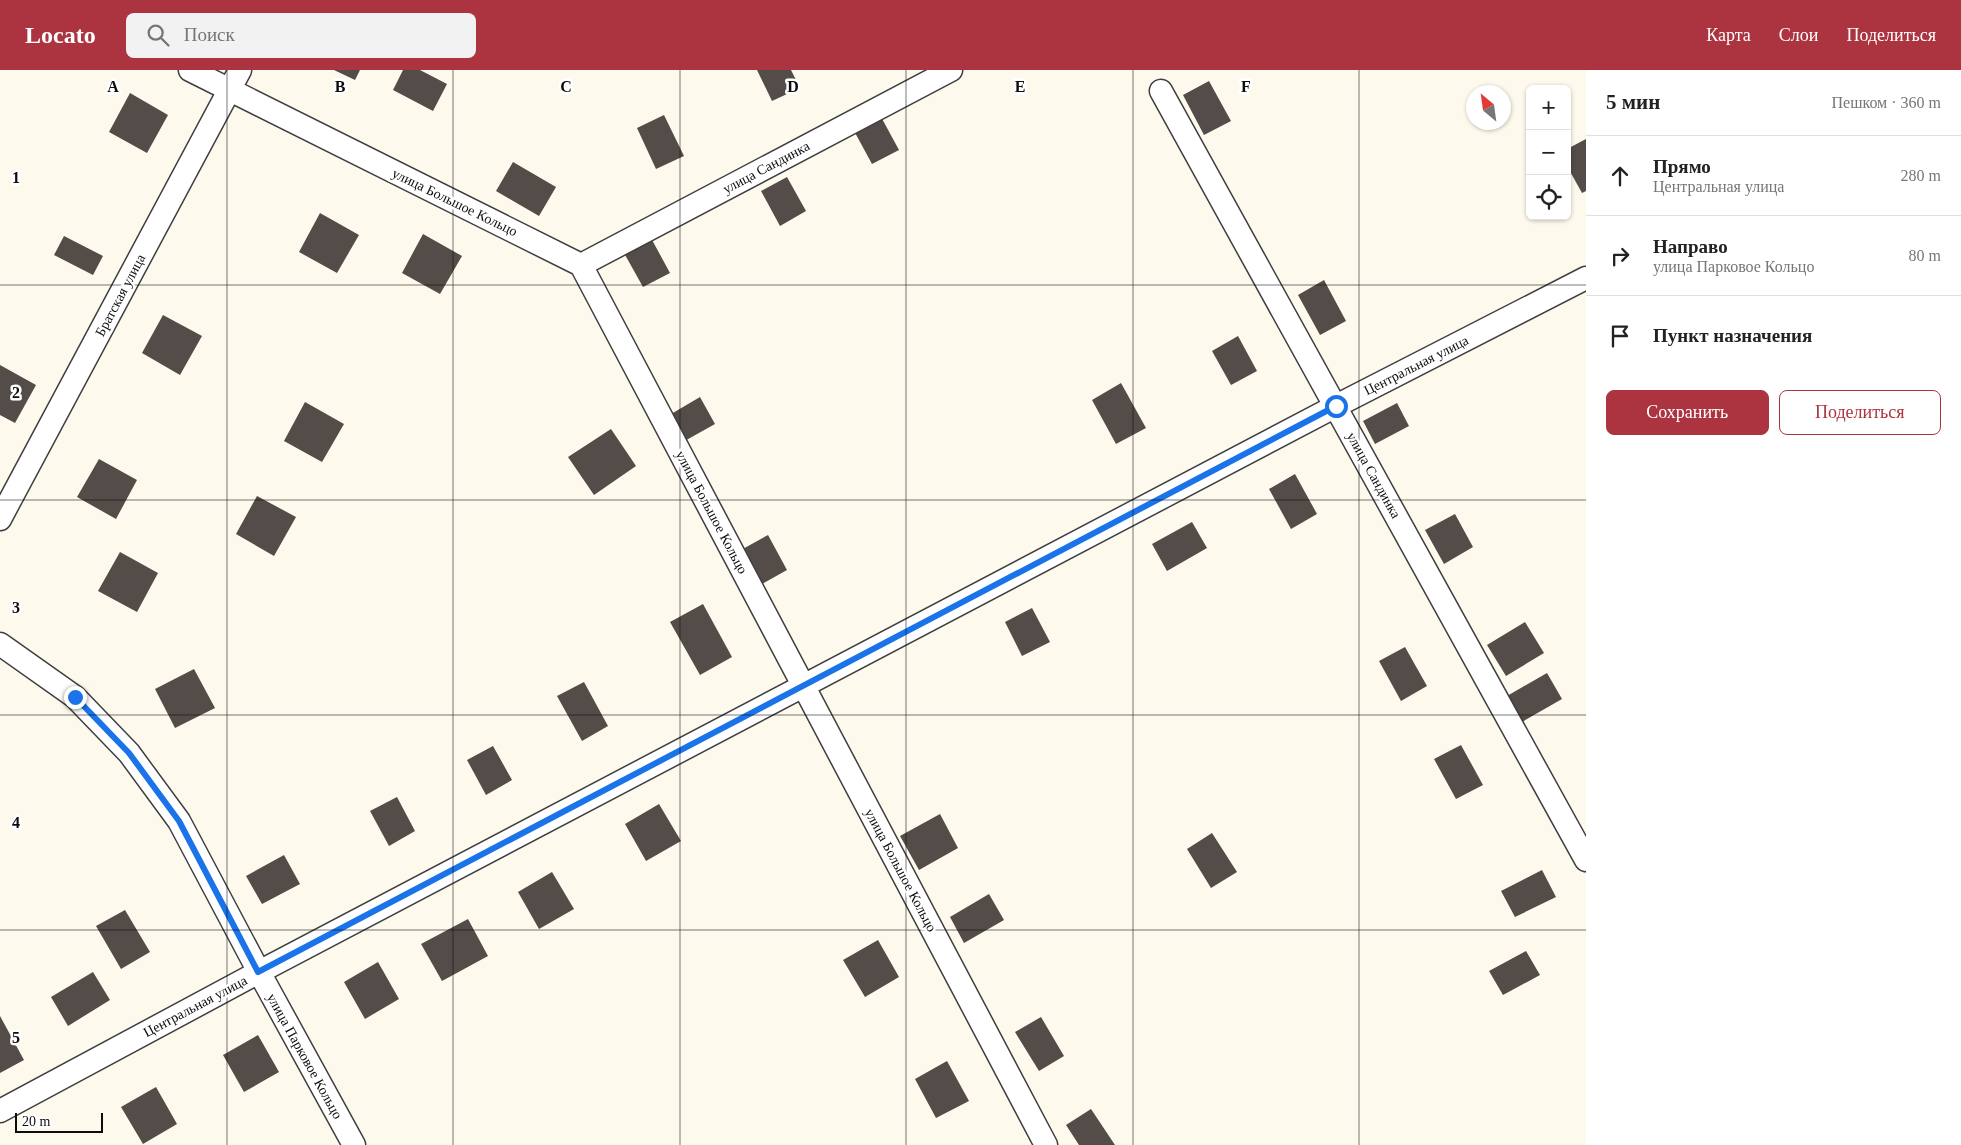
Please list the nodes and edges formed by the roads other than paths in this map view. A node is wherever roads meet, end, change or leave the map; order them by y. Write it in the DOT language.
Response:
graph roads {
  1 [pos="190,70"];
  2 [pos="951,70"];
  3 [pos="235,80"];
  4 [pos="1161,92"];
  5 [pos="581,265"];
  6 [pos="1586,278"];
  7 [pos="1336,406"];
  8 [pos="0,519"];
  9 [pos="0,644"];
  10 [pos="804,686"];
  11 [pos="1586,860"];
  12 [pos="258,972"];
  13 [pos="0,1110"];
  14 [pos="354,1145"];
  15 [pos="1046,1145"];
  1 -- 3 [label="street, улица Большое Кольцо"];
  2 -- 5 [label="street, улица Сандинка"];
  3 -- 5 [label="street, улица Большое Кольцо"];
  3 -- 8 [label="street, Братская улица"];
  4 -- 7 [label="street, улица Сандинка"];
  5 -- 10 [label="street, улица Большое Кольцо"];
  6 -- 7 [label="street, Центральная улица"];
  7 -- 10 [label="street, Центральная улица"];
  7 -- 11 [label="street, улица Сандинка"];
  9 -- 12 [label="street, улица Парковое Кольцо"];
  10 -- 12 [label="street, Центральная улица"];
  10 -- 15 [label="street, улица Большое Кольцо"];
  12 -- 13 [label="street, Центральная улица"];
  12 -- 14 [label="street, улица Парковое Кольцо"];
}
